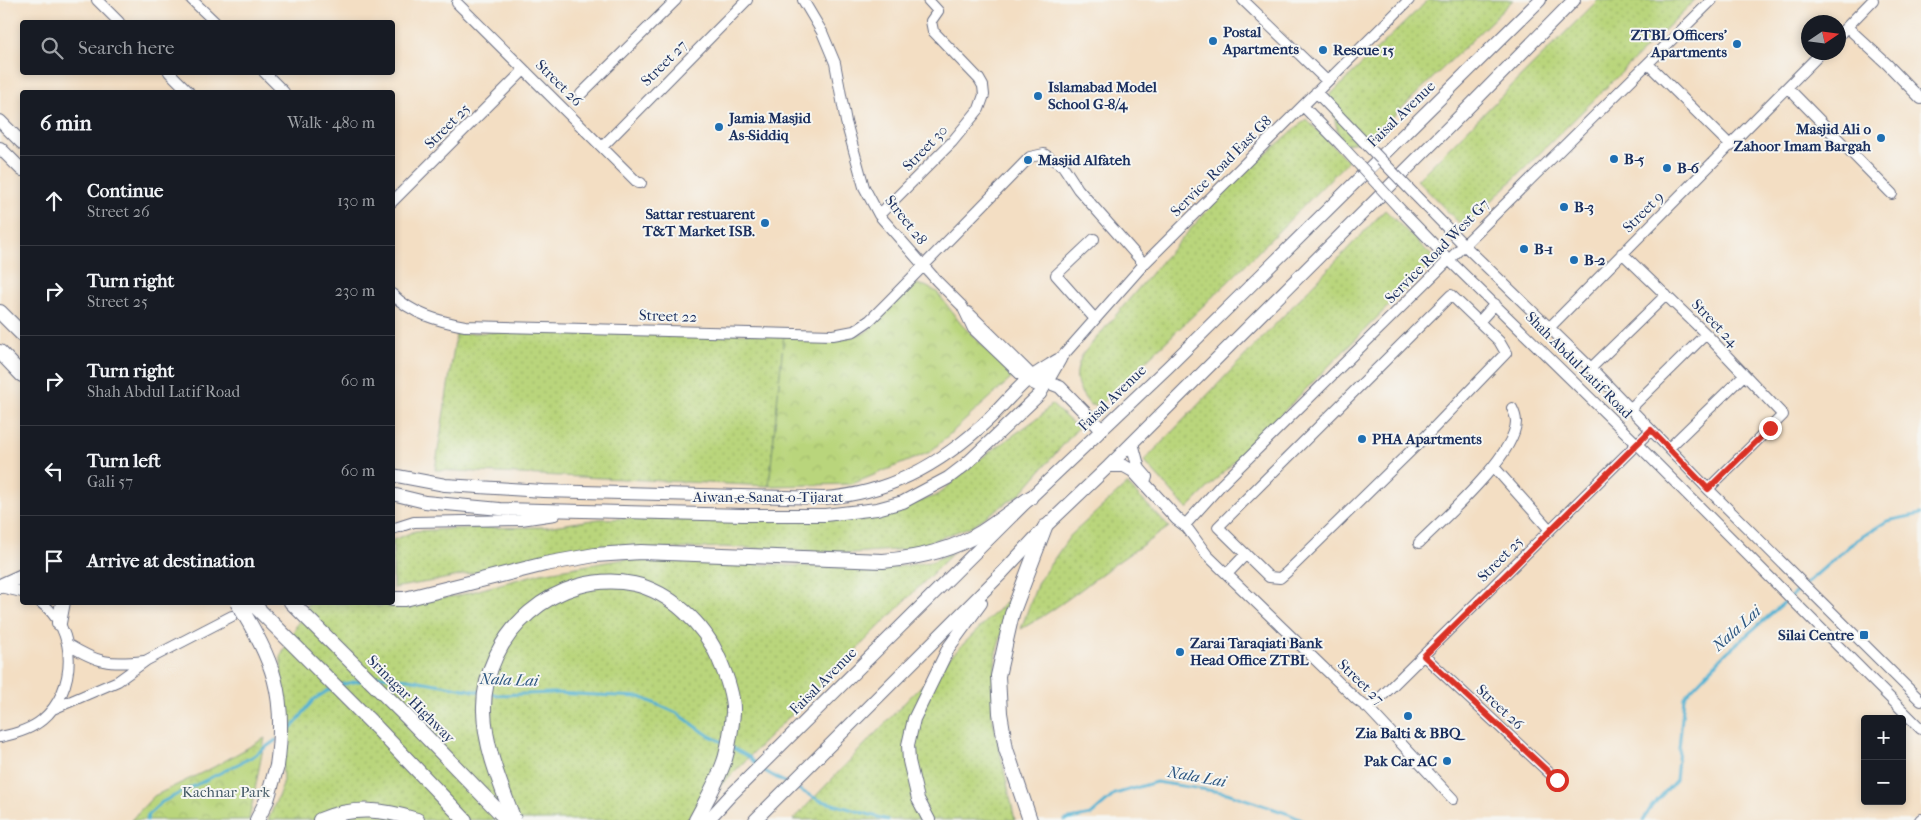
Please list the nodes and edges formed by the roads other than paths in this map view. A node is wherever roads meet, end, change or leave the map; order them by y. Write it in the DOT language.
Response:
graph roads {
  1 [pos="97,0"];
  2 [pos="192,0"];
  3 [pos="747,0"];
  4 [pos="803,0"];
  5 [pos="928,0"];
  6 [pos="1243,0"];
  7 [pos="1409,0"];
  8 [pos="1540,0"];
  9 [pos="1574,0"];
  10 [pos="1712,0"];
  11 [pos="1873,0"];
  12 [pos="669,2"];
  13 [pos="457,3"];
  14 [pos="117,20"];
  15 [pos="213,20"];
  16 [pos="1847,27"];
  17 [pos="1814,60"];
  18 [pos="1648,64"];
  19 [pos="524,70"];
  20 [pos="172,75"];
  21 [pos="267,75"];
  22 [pos="1327,81"];
  23 [pos="1788,88"];
  24 [pos="187,90"];
  25 [pos="282,90"];
  26 [pos="1316,92"];
  27 [pos="581,94"];
  28 [pos="1921,99"];
  29 [pos="1303,106"];
  30 [pos="0,121"];
  31 [pos="20,141"];
  32 [pos="1731,146"];
  33 [pos="602,147"];
  34 [pos="0,148"];
  35 [pos="20,168"];
  36 [pos="641,183"];
  37 [pos="1892,194"];
  38 [pos="395,200"];
  39 [pos="879,215"];
  40 [pos="1094,239"];
  41 [pos="1464,245"];
  42 [pos="1622,254"];
  43 [pos="1449,260"];
  44 [pos="1144,264"];
  45 [pos="924,266"];
  46 [pos="1666,295"];
  47 [pos="395,296"];
  48 [pos="1495,304"];
  49 [pos="0,312"];
  50 [pos="1095,319"];
  51 [pos="1479,322"];
  52 [pos="1549,328"];
  53 [pos="20,332"];
  54 [pos="1706,334"];
  55 [pos="0,352"];
  56 [pos="1060,358"];
  57 [pos="1592,368"];
  58 [pos="20,373"];
  59 [pos="1744,375"];
  60 [pos="1030,378"];
  61 [pos="1045,385"];
  62 [pos="1512,408"];
  63 [pos="1631,408"];
  64 [pos="988,419"];
  65 [pos="1102,430"];
  66 [pos="1651,430"];
  67 [pos="1000,432"];
  68 [pos="1132,443"];
  69 [pos="1637,444"];
  70 [pos="1670,447"];
  71 [pos="1109,466"];
  72 [pos="1494,467"];
  73 [pos="395,476"];
  74 [pos="445,485"];
  75 [pos="1708,489"];
  76 [pos="395,495"];
  77 [pos="1030,498"];
  78 [pos="442,504"];
  79 [pos="589,510"];
  80 [pos="1185,525"];
  81 [pos="1045,527"];
  82 [pos="395,528"];
  83 [pos="1550,530"];
  84 [pos="1419,543"];
  85 [pos="1246,554"];
  86 [pos="1003,572"];
  87 [pos="1227,574"];
  88 [pos="20,577"];
  89 [pos="0,587"];
  90 [pos="20,592"];
  91 [pos="395,599"];
  92 [pos="43,605"];
  93 [pos="62,605"];
  94 [pos="254,605"];
  95 [pos="294,605"];
  96 [pos="234,609"];
  97 [pos="59,623"];
  98 [pos="67,644"];
  99 [pos="1424,656"];
  100 [pos="147,660"];
  101 [pos="1921,701"];
  102 [pos="53,709"];
  103 [pos="1369,709"];
  104 [pos="1921,729"];
  105 [pos="0,737"];
  106 [pos="1557,780"];
  107 [pos="1453,799"];
  108 [pos="257,820"];
  109 [pos="320,820"];
  110 [pos="417,820"];
  111 [pos="465,820"];
  112 [pos="507,820"];
  113 [pos="514,820"];
  114 [pos="696,820"];
  115 [pos="708,820"];
  116 [pos="755,820"];
  117 [pos="929,820"];
  118 [pos="1030,820"];
  1 -- 14 [label="street"];
  2 -- 15 [label="street"];
  3 -- 33 [label="street, Street 27"];
  4 -- 39 [label="street, Street 28"];
  5 -- 39 [label="street, Street 30"];
  6 -- 22 [label="street"];
  7 -- 22 [label="street, Service Road East G8"];
  8 -- 65 [label="main road, Faisal Avenue"];
  9 -- 68 [label="main road"];
  10 -- 18 [label="street, Service Road West G7"];
  11 -- 16 [label="street"];
  12 -- 27 [label="street"];
  13 -- 19 [label="street, Street 26"];
  16 -- 28 [label="street"];
  17 -- 23 [label="street, Street 9"];
  18 -- 32 [label="street"];
  18 -- 41 [label="street, Service Road West G7"];
  19 -- 33 [label="street, Street 26"];
  19 -- 38 [label="street, Street 25"];
  20 -- 24 [label="street"];
  21 -- 25 [label="street"];
  22 -- 26 [label="street, Service Road East G8"];
  23 -- 32 [label="street, Street 9"];
  23 -- 37 [label="street"];
  26 -- 29 [label="street, Service Road East G8"];
  26 -- 41 [label="street, Shah Abdul Latif Road, bridge"];
  29 -- 43 [label="street, Shah Abdul Latif Road, bridge"];
  29 -- 44 [label="street, Service Road East G8"];
  30 -- 31 [label="main road"];
  32 -- 42 [label="street, Street 9"];
  33 -- 36 [label="street, Street 26"];
  34 -- 35 [label="main road"];
  39 -- 45 [label="street, Street 28"];
  40 -- 50 [label="street"];
  41 -- 43 [label="street, Service Road West G7"];
  41 -- 52 [label="street, Shah Abdul Latif Road"];
  42 -- 46 [label="street, Street 24"];
  42 -- 52 [label="street, Street 9"];
  43 -- 48 [label="street, Shah Abdul Latif Road"];
  43 -- 80 [label="street, Service Road West G7"];
  44 -- 45 [label="street, Street 22"];
  44 -- 50 [label="street, Service Road East G8"];
  45 -- 47 [label="street, Street 22"];
  45 -- 60 [label="street, Street 28"];
  46 -- 54 [label="street, Street 24"];
  46 -- 57 [label="street"];
  48 -- 51 [label="street"];
  48 -- 69 [label="street, Shah Abdul Latif Road"];
  49 -- 53 [label="highway"];
  50 -- 56 [label="street, Service Road East G8"];
  51 -- 85 [label="street"];
  51 -- 85 [label="street"];
  52 -- 57 [label="street, Shah Abdul Latif Road"];
  54 -- 59 [label="street, Street 24"];
  54 -- 63 [label="street"];
  55 -- 58 [label="highway"];
  56 -- 60 [label="main road, Aiwan-e-Sanat-o-Tijarat"];
  56 -- 61 [label="main road, Aiwan-e-Sanat-o-Tijarat"];
  57 -- 63 [label="street, Shah Abdul Latif Road"];
  59 -- 70 [label="street"];
  59 -- 75 [label="street, Street 24"];
  60 -- 61 [label="street"];
  60 -- 64 [label="main road, Aiwan-e-Sanat-o-Tijarat"];
  61 -- 65 [label="main road"];
  61 -- 67 [label="main road, Aiwan-e-Sanat-o-Tijarat"];
  62 -- 72 [label="street"];
  63 -- 66 [label="street, Shah Abdul Latif Road"];
  64 -- 67 [label="main road"];
  64 -- 74 [label="main road, Aiwan-e-Sanat-o-Tijarat"];
  65 -- 77 [label="main road, Faisal Avenue"];
  66 -- 69 [label="street, Street 25"];
  66 -- 70 [label="street, Shah Abdul Latif Road"];
  67 -- 79 [label="main road, Aiwan-e-Sanat-o-Tijarat"];
  68 -- 71 [label="main road"];
  68 -- 80 [label="main road"];
  69 -- 83 [label="street, Street 25"];
  69 -- 104 [label="street, Shah Abdul Latif Road"];
  70 -- 75 [label="street, Shah Abdul Latif Road"];
  71 -- 80 [label="main road"];
  71 -- 81 [label="main road"];
  72 -- 83 [label="street"];
  72 -- 84 [label="street"];
  73 -- 74 [label="main road, Aiwan-e-Sanat-o-Tijarat"];
  74 -- 78 [label="main road"];
  75 -- 101 [label="street, Shah Abdul Latif Road"];
  76 -- 78 [label="main road, Aiwan-e-Sanat-o-Tijarat"];
  77 -- 91 [label="highway"];
  77 -- 115 [label="main road, Faisal Avenue"];
  78 -- 79 [label="main road, Aiwan-e-Sanat-o-Tijarat"];
  79 -- 82 [label="street"];
  80 -- 87 [label="street, Street 27"];
  81 -- 86 [label="main road"];
  81 -- 118 [label="highway"];
  83 -- 99 [label="street, Street 25"];
  85 -- 87 [label="street"];
  86 -- 116 [label="main road"];
  86 -- 117 [label="main road"];
  87 -- 103 [label="street, Street 27"];
  88 -- 89 [label="highway"];
  89 -- 90 [label="street"];
  92 -- 97 [label="street"];
  93 -- 97 [label="highway"];
  94 -- 111 [label="highway, bridge"];
  95 -- 112 [label="highway, Srinagar Highway"];
  96 -- 100 [label="street"];
  96 -- 108 [label="highway, bridge"];
  97 -- 98 [label="street"];
  98 -- 100 [label="street"];
  98 -- 102 [label="street"];
  99 -- 103 [label="street, Street 25"];
  99 -- 106 [label="street, Street 26"];
  100 -- 102 [label="street"];
  102 -- 105 [label="street"];
  103 -- 107 [label="street, Street 27"];
  109 -- 110 [label="highway"];
  113 -- 114 [label="highway"];
}
